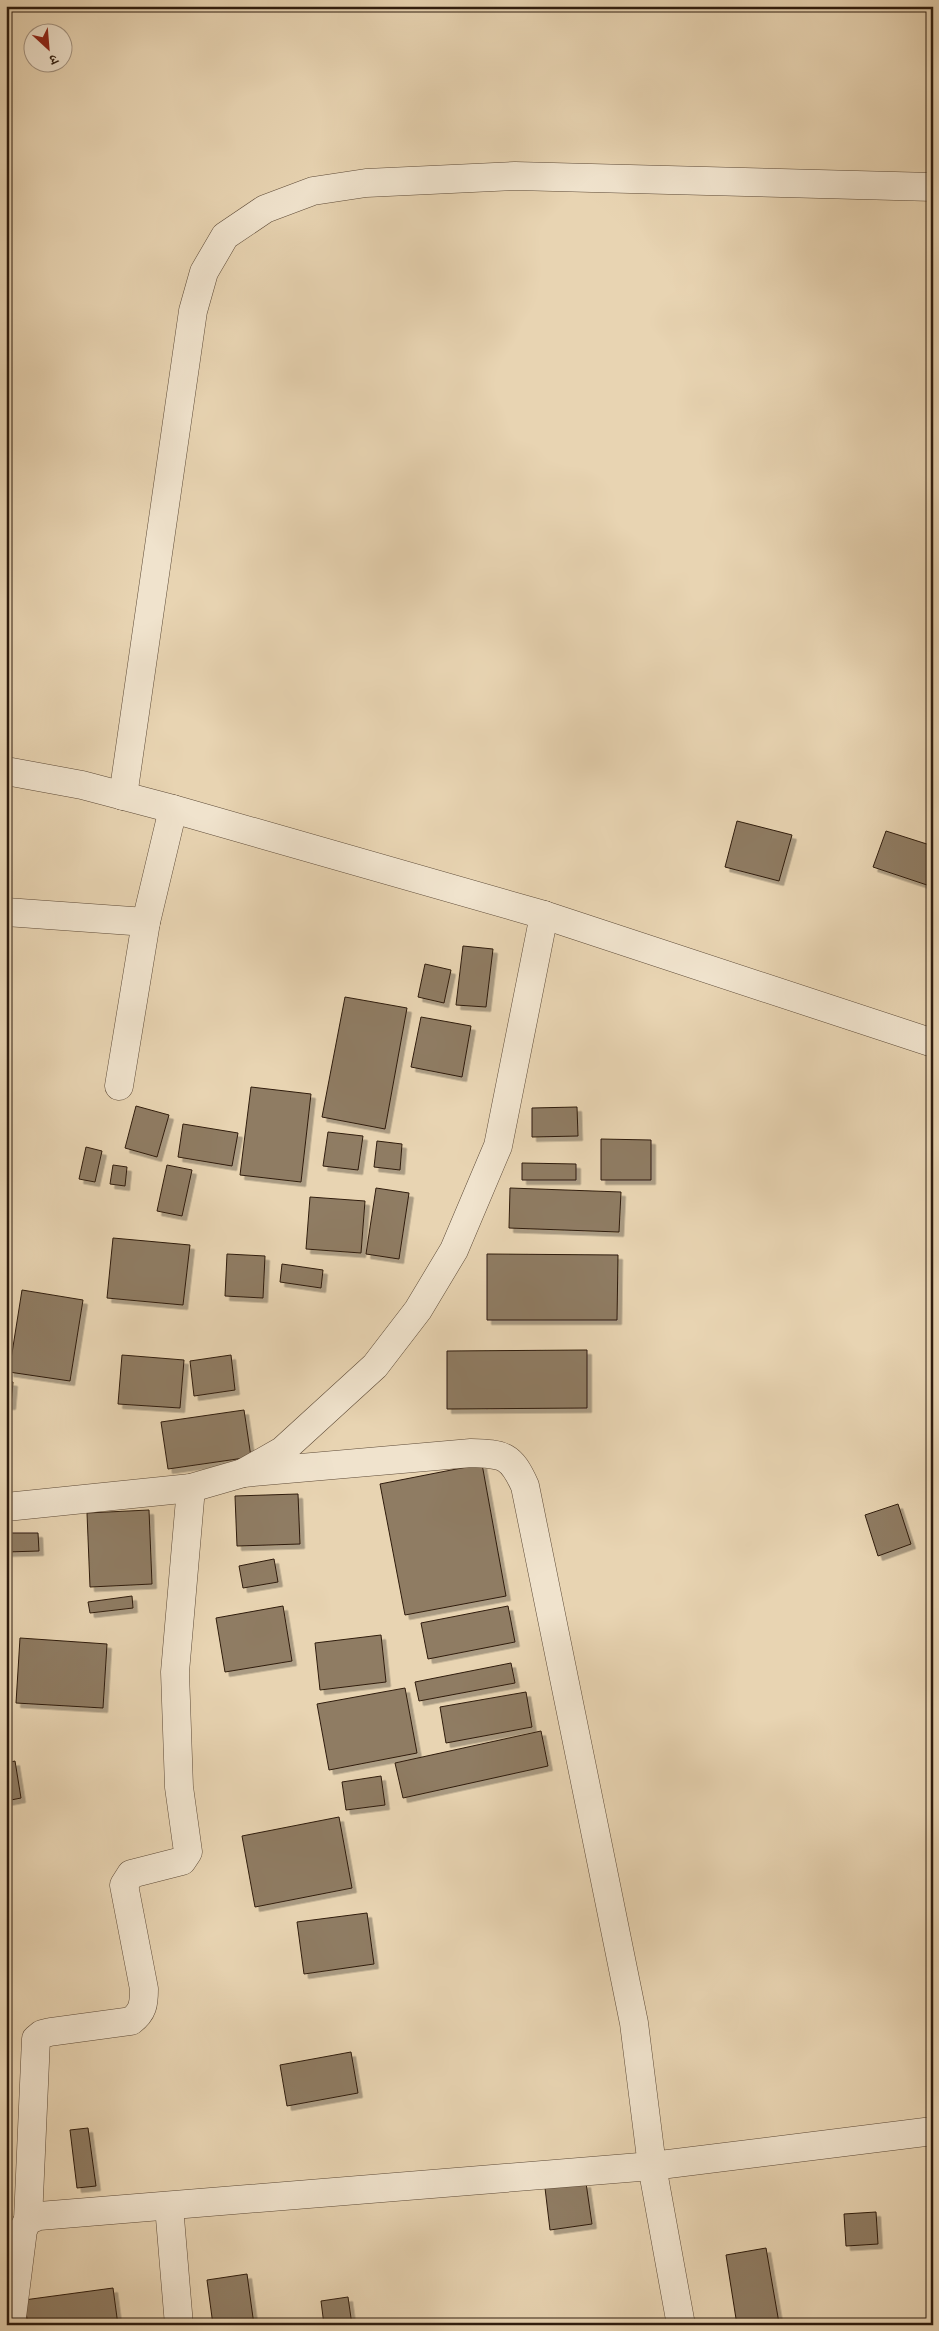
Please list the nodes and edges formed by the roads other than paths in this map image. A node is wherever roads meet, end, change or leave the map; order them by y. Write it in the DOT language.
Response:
graph roads {
  1 [pos="933,187"];
  2 [pos="6,771"];
  3 [pos="123,796"];
  4 [pos="173,810"];
  5 [pos="6,912"];
  6 [pos="544,915"];
  7 [pos="146,922"];
  8 [pos="933,1043"];
  9 [pos="118,1086"];
  10 [pos="243,1473"];
  11 [pos="192,1488"];
  12 [pos="6,1507"];
  13 [pos="933,2131"];
  14 [pos="652,2166"];
  15 [pos="169,2206"];
  16 [pos="28,2220"];
  17 [pos="11,2325"];
  18 [pos="179,2325"];
  19 [pos="681,2325"];
  1 -- 3 [label="street"];
  2 -- 3 [label="street"];
  3 -- 4 [label="street"];
  4 -- 6 [label="street"];
  4 -- 7 [label="street"];
  5 -- 7 [label="street"];
  6 -- 8 [label="street"];
  6 -- 10 [label="street"];
  7 -- 9 [label="street"];
  10 -- 11 [label="street"];
  10 -- 14 [label="street"];
  11 -- 12 [label="street"];
  11 -- 16 [label="street"];
  13 -- 14 [label="street"];
  14 -- 15 [label="street"];
  14 -- 19 [label="street"];
  15 -- 16 [label="street"];
  15 -- 18 [label="street"];
  16 -- 17 [label="street"];
}
